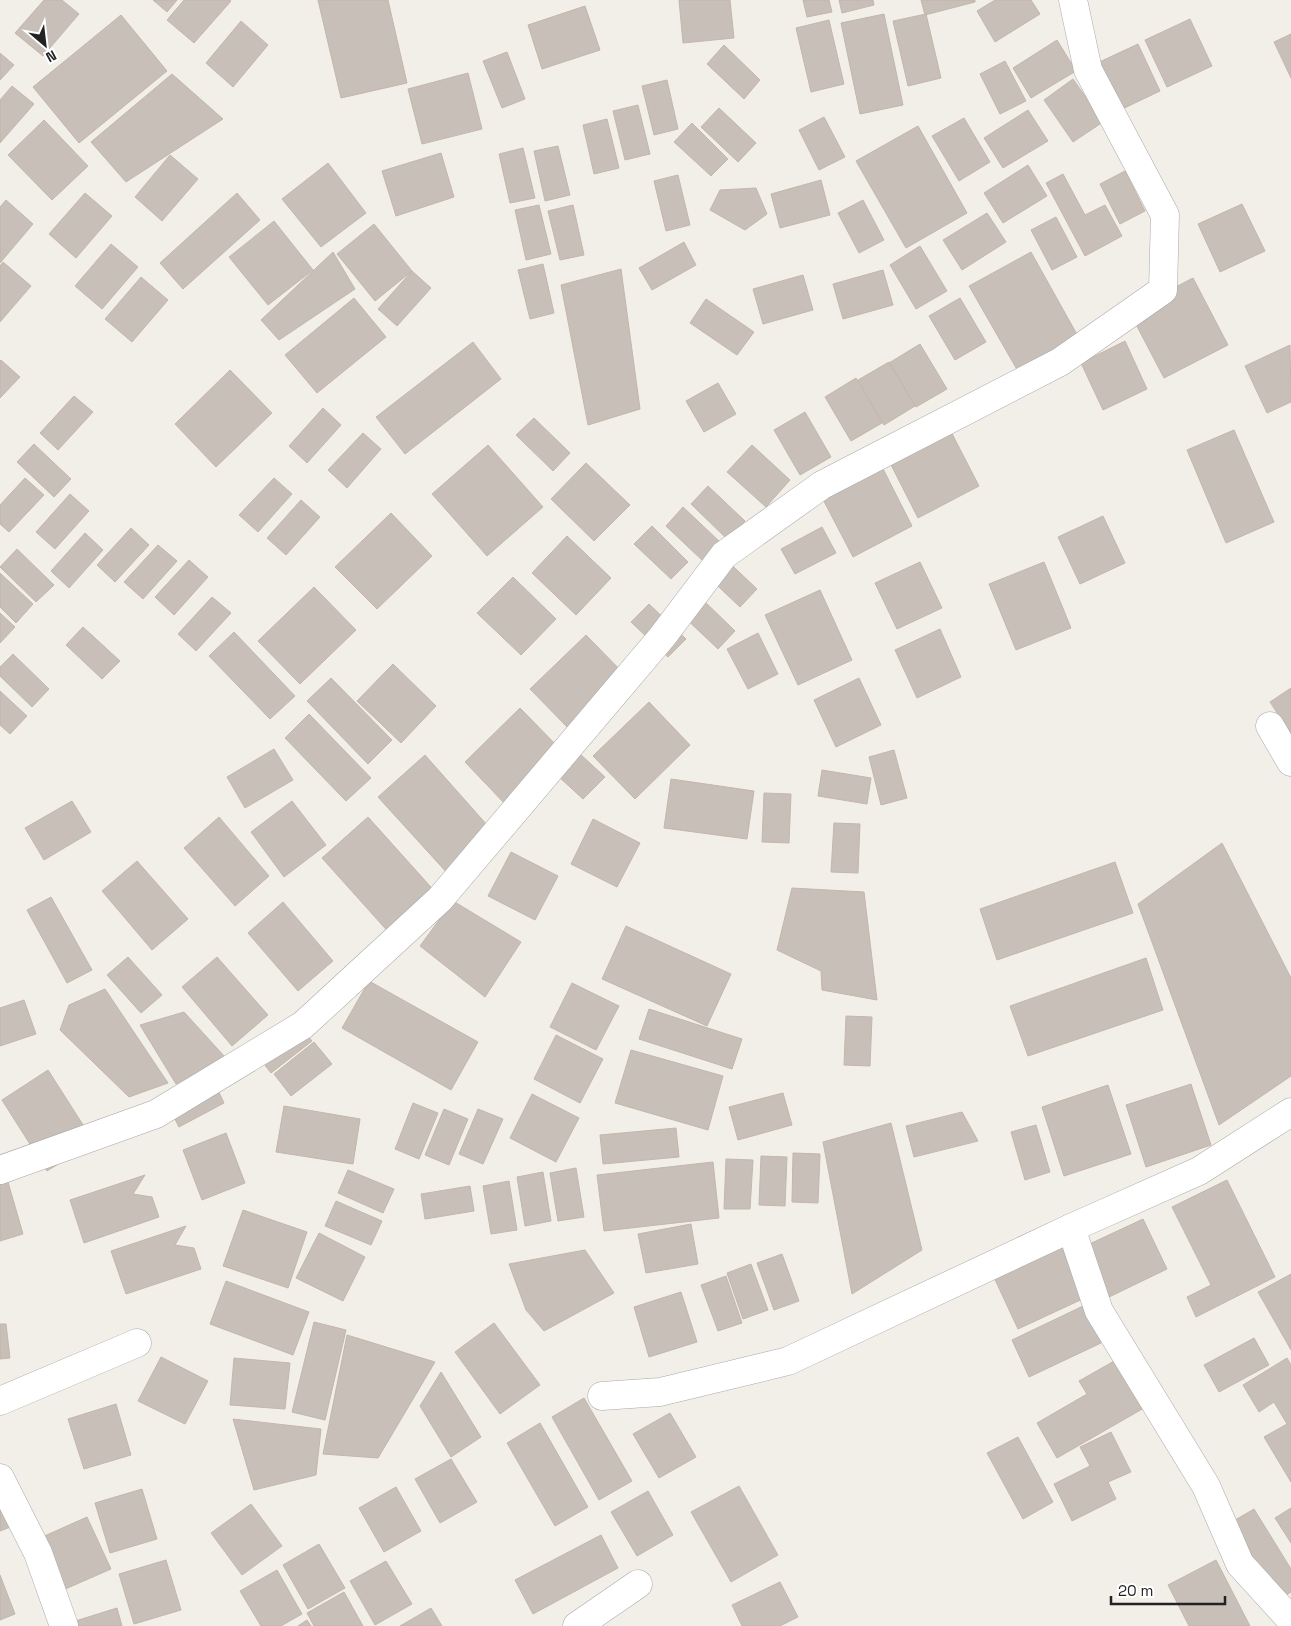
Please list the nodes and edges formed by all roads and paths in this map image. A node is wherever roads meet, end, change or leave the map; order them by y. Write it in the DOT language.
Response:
graph roads {
  1 [pos="1073,0"];
  2 [pos="1270,726"];
  3 [pos="1291,762"];
  4 [pos="1291,1112"];
  5 [pos="0,1170"];
  6 [pos="1071,1228"];
  7 [pos="137,1343"];
  8 [pos="602,1396"];
  9 [pos="0,1401"];
  10 [pos="0,1478"];
  11 [pos="638,1584"];
  12 [pos="1291,1620"];
  13 [pos="64,1626"];
  14 [pos="577,1626"];
  1 -- 5 [label="street"];
  2 -- 3 [label="street"];
  4 -- 6 [label="street"];
  6 -- 8 [label="street"];
  6 -- 12 [label="street"];
  7 -- 9 [label="street"];
  10 -- 13 [label="street"];
  11 -- 14 [label="street"];
}
